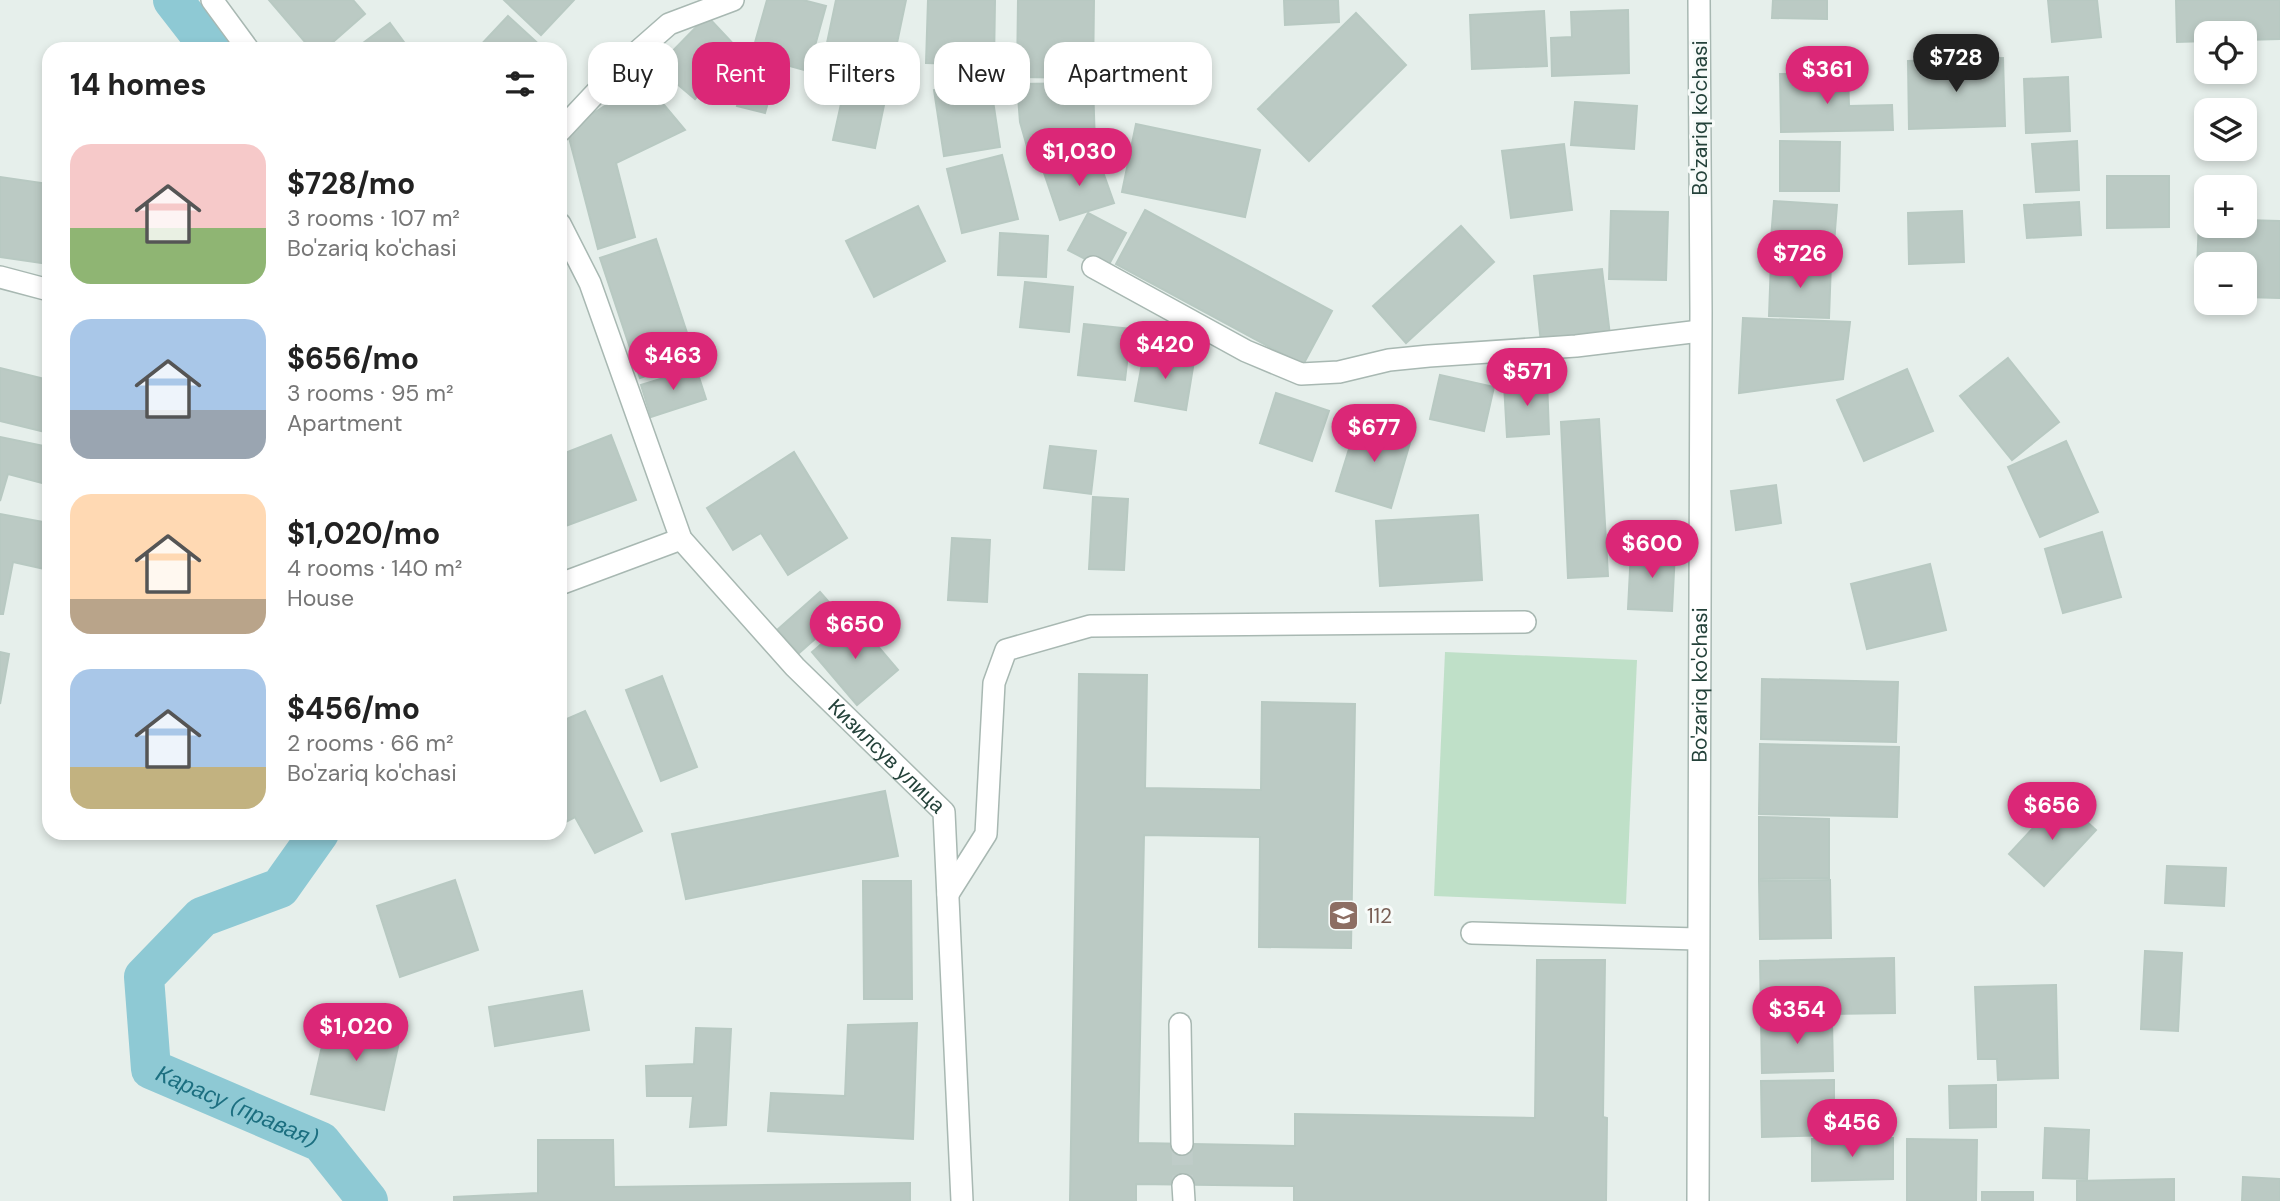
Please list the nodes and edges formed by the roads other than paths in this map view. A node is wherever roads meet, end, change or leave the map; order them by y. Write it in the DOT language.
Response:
graph roads {
  1 [pos="212,0"];
  2 [pos="733,0"];
  3 [pos="1699,0"];
  4 [pos="243,42"];
  5 [pos="567,124"];
  6 [pos="567,237"];
  7 [pos="1093,267"];
  8 [pos="0,277"];
  9 [pos="42,288"];
  10 [pos="1700,331"];
  11 [pos="681,539"];
  12 [pos="567,581"];
  13 [pos="1525,622"];
  14 [pos="948,894"];
  15 [pos="1472,933"];
  16 [pos="1698,939"];
  17 [pos="1180,1024"];
  18 [pos="1182,1144"];
  19 [pos="962,1201"];
  20 [pos="1698,1201"];
  1 -- 4 [label="street"];
  2 -- 5 [label="street"];
  3 -- 10 [label="street, Bo'zariq ko'chasi"];
  6 -- 11 [label="street, Кизилсув улица"];
  7 -- 10 [label="street"];
  8 -- 9 [label="street"];
  10 -- 16 [label="street, Bo'zariq ko'chasi"];
  11 -- 12 [label="street"];
  11 -- 14 [label="street, Кизилсув улица"];
  13 -- 14 [label="street"];
  14 -- 19 [label="street, Кизилсув улица"];
  15 -- 16 [label="street"];
  16 -- 20 [label="street, Bo'zariq ko'chasi"];
  17 -- 18 [label="street"];
}
